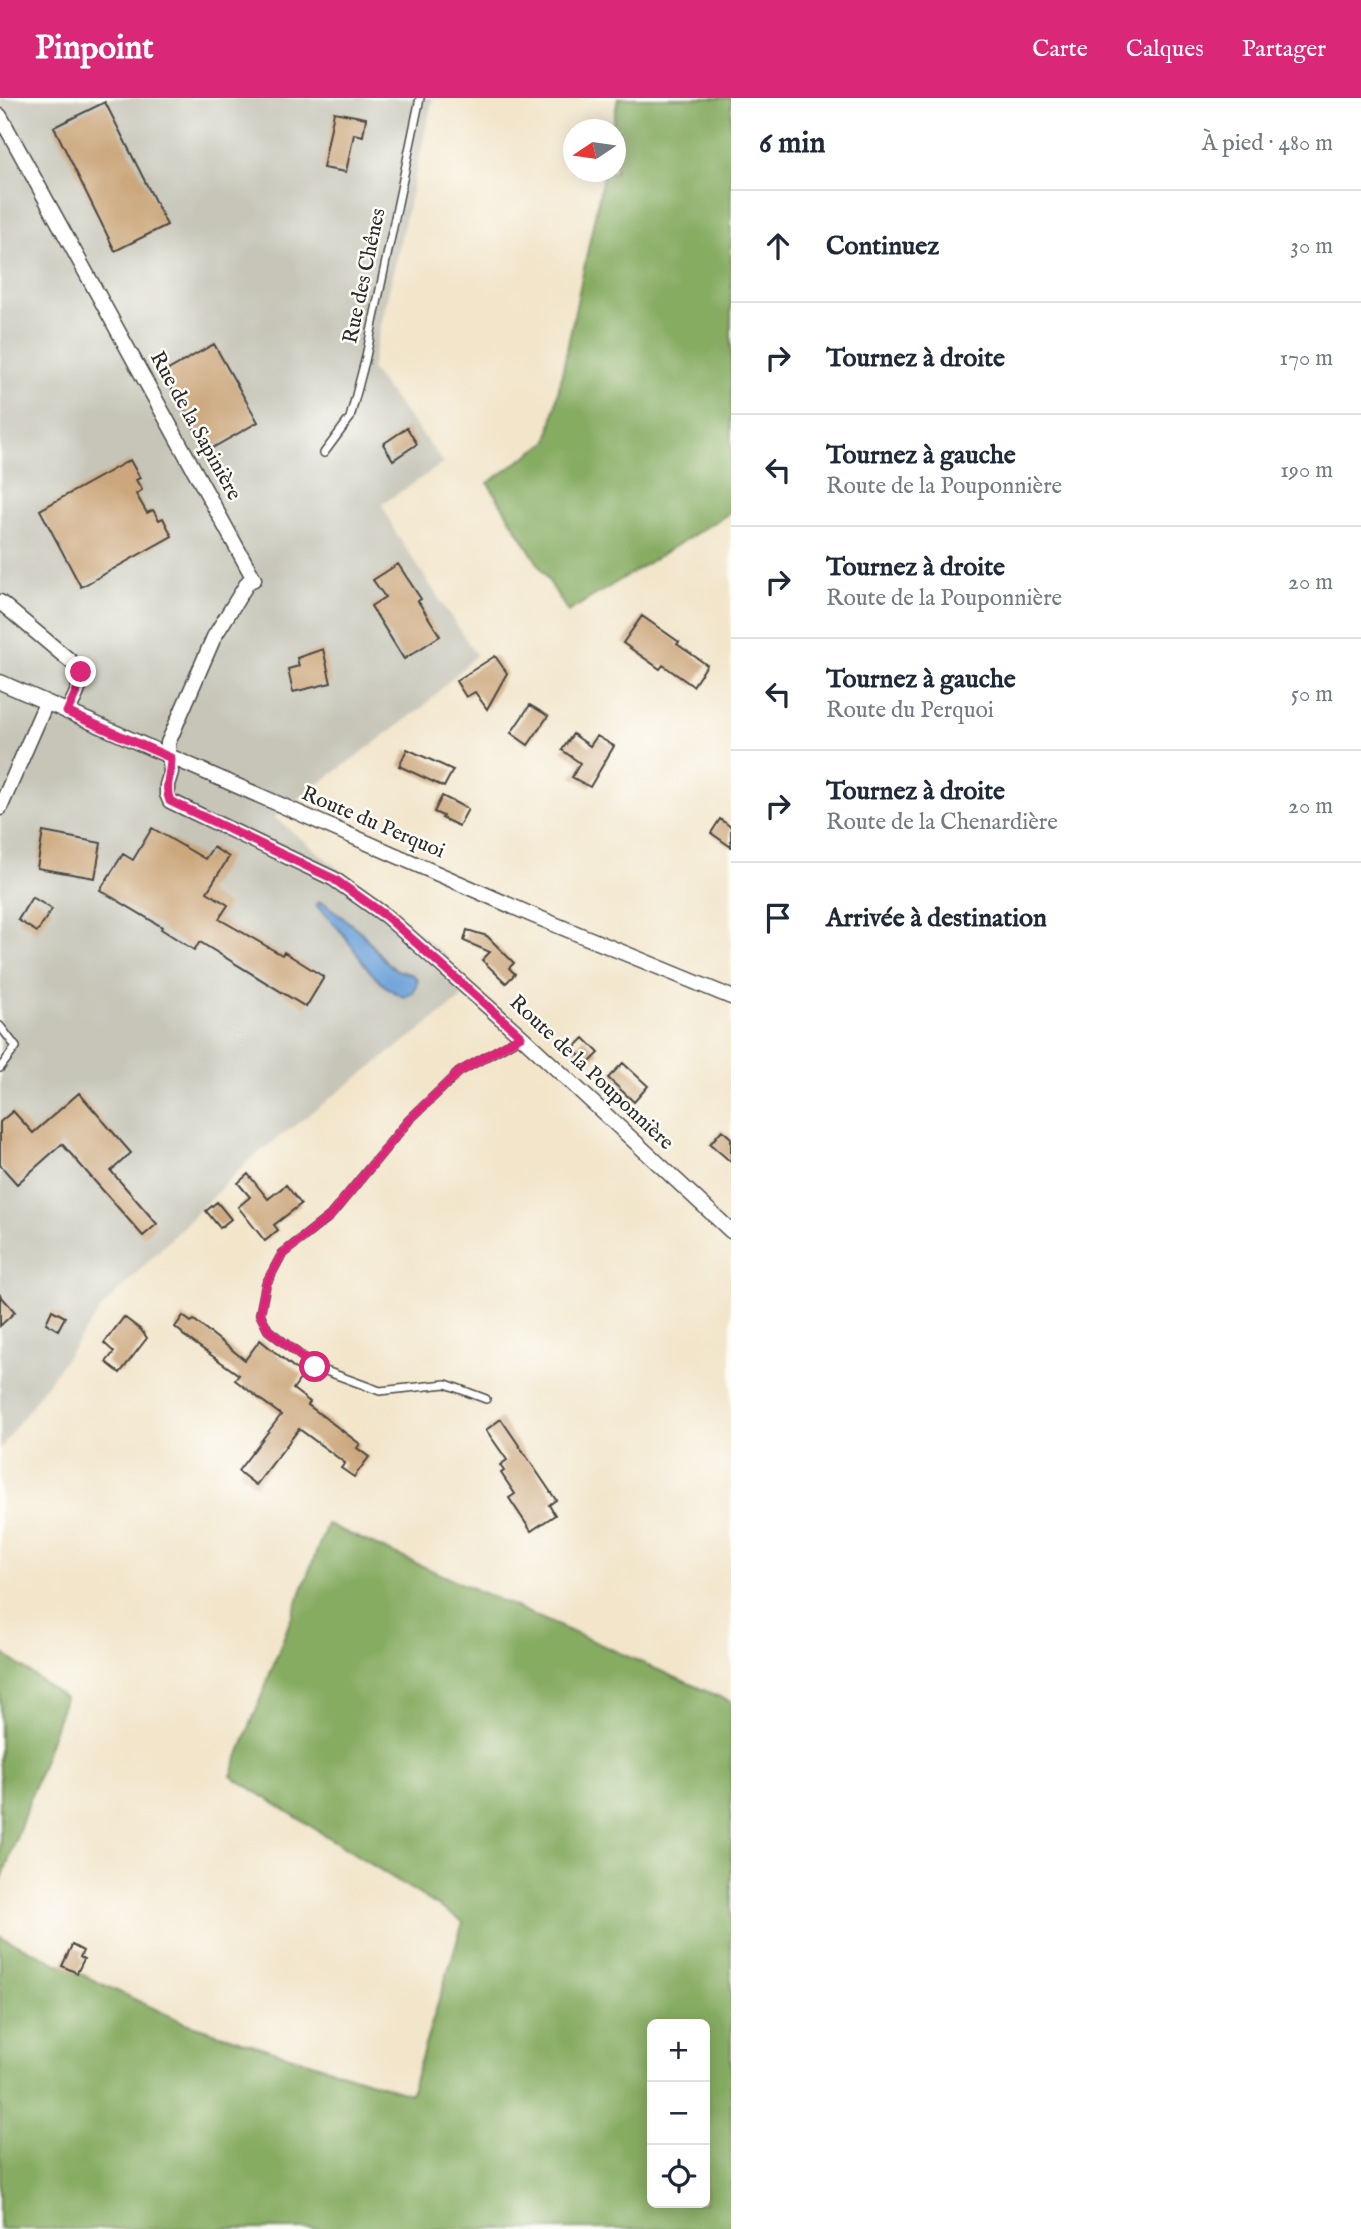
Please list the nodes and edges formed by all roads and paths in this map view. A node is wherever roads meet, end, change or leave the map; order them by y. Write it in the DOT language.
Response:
graph roads {
  1 [pos="420,98"];
  2 [pos="0,116"];
  3 [pos="324,453"];
  4 [pos="0,602"];
  5 [pos="0,682"];
  6 [pos="46,703"];
  7 [pos="67,712"];
  8 [pos="171,758"];
  9 [pos="0,808"];
  10 [pos="731,996"];
  11 [pos="0,1026"];
  12 [pos="521,1036"];
  13 [pos="0,1068"];
  14 [pos="731,1231"];
  15 [pos="486,1399"];
  1 -- 3 [label="lane, Rue des Chênes"];
  2 -- 8 [label="street, Rue de la Sapinière"];
  4 -- 7 [label="street"];
  5 -- 6 [label="street, Route du Perquoi"];
  6 -- 7 [label="street, Route du Perquoi"];
  6 -- 9 [label="street"];
  7 -- 8 [label="street, Route du Perquoi"];
  8 -- 10 [label="street, Route du Perquoi"];
  8 -- 12 [label="street, Route de la Pouponnière"];
  11 -- 13 [label="lane"];
  12 -- 14 [label="street, Route de la Pouponnière"];
  12 -- 15 [label="lane"];
}
